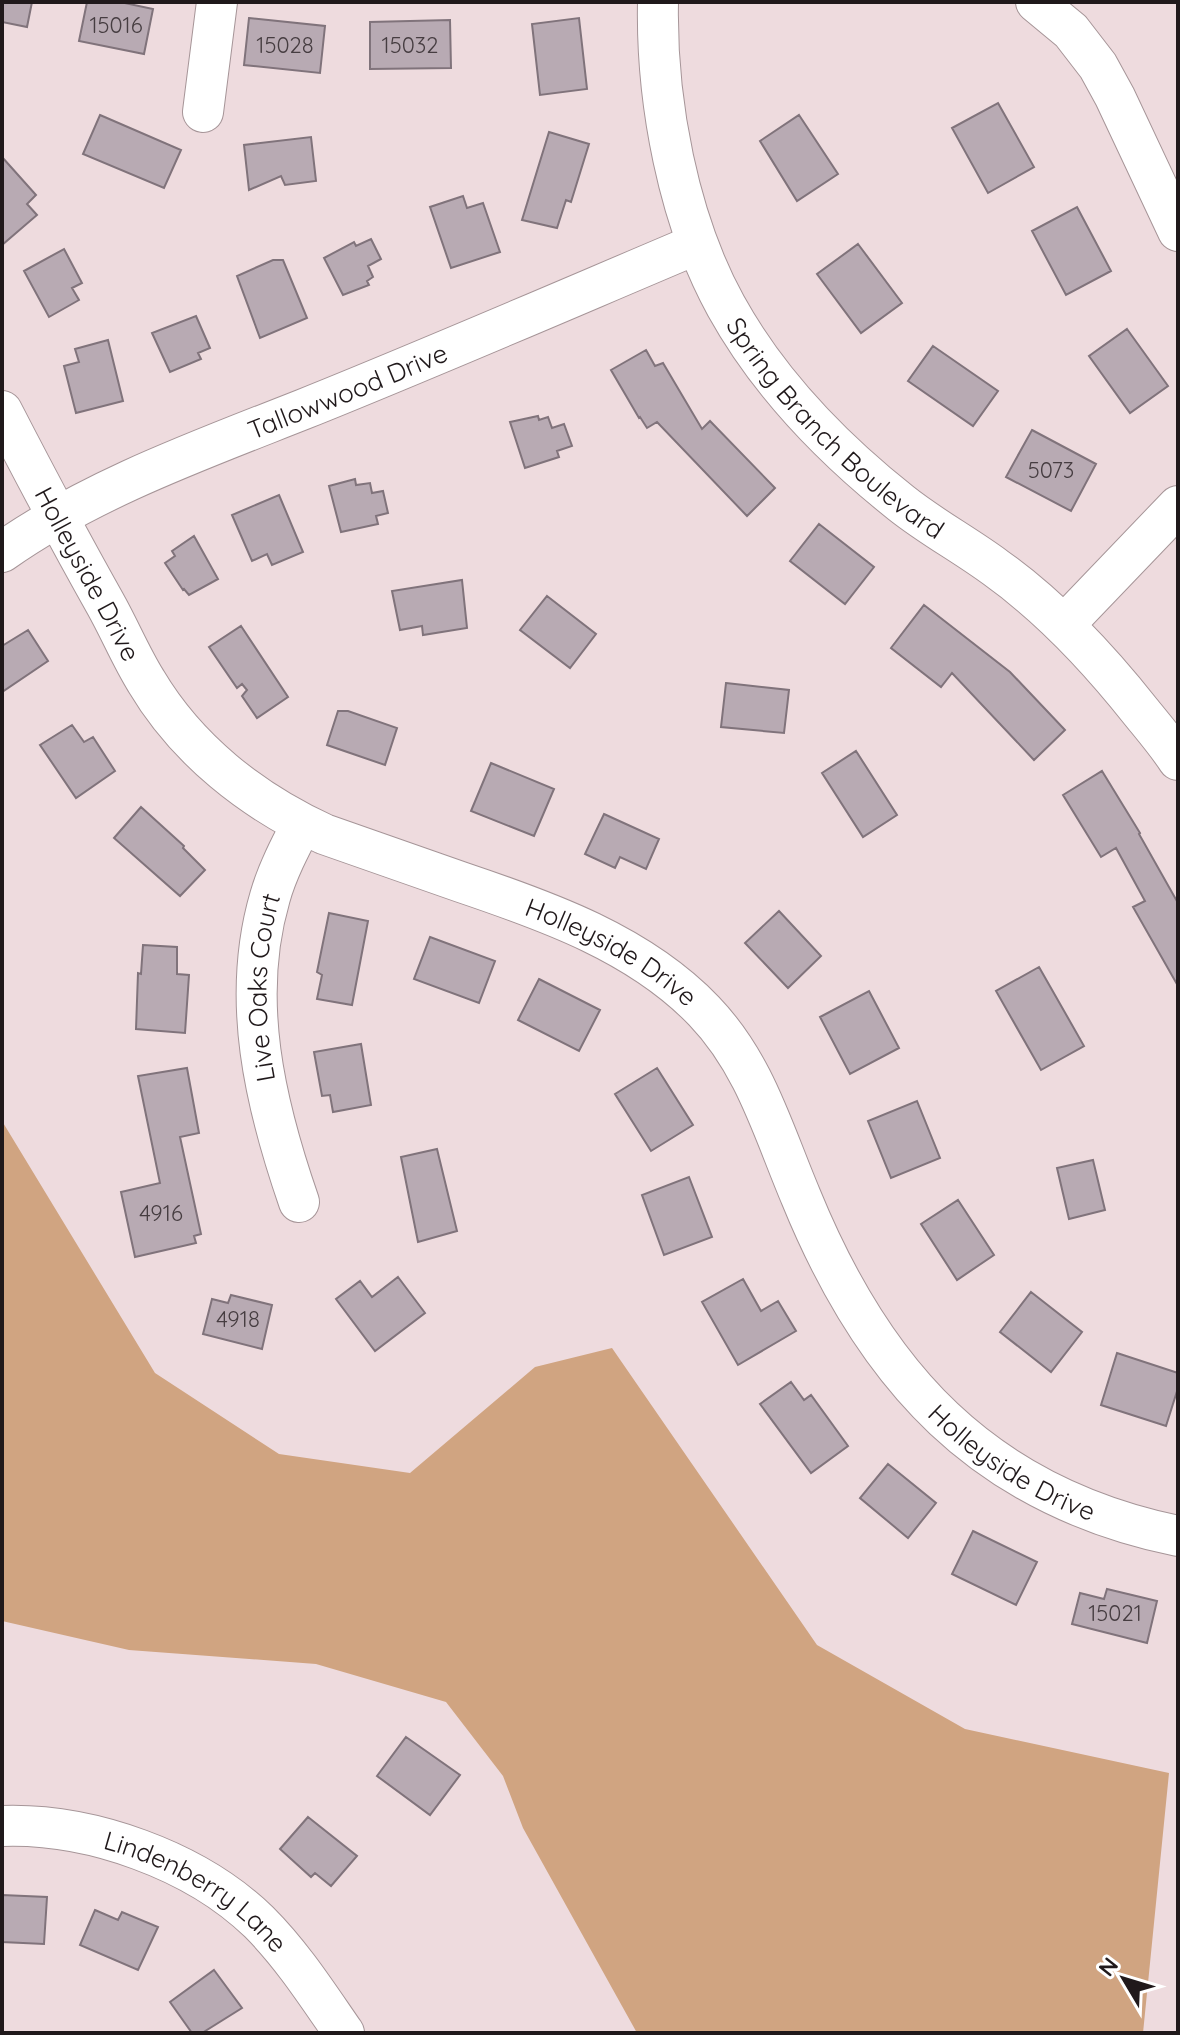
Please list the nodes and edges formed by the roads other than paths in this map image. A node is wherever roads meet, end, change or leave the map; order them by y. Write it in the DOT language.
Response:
graph roads {
  1 [pos="217,2"];
  2 [pos="658,2"];
  3 [pos="1036,2"];
  4 [pos="203,112"];
  5 [pos="1178,231"];
  6 [pos="697,244"];
  7 [pos="2,411"];
  8 [pos="1178,506"];
  9 [pos="57,518"];
  10 [pos="2,552"];
  11 [pos="1064,625"];
  12 [pos="1178,760"];
  13 [pos="302,824"];
  14 [pos="299,1202"];
  15 [pos="1178,1536"];
  16 [pos="2,1826"];
  17 [pos="330,2028"];
  1 -- 4 [label="street"];
  2 -- 6 [label="street, Spring Branch Boulevard"];
  3 -- 5 [label="street"];
  6 -- 9 [label="street, Tallowwood Drive"];
  6 -- 11 [label="street, Spring Branch Boulevard"];
  7 -- 9 [label="street, Holleyside Drive"];
  8 -- 11 [label="street"];
  9 -- 10 [label="street, Tallowwood Drive"];
  9 -- 13 [label="street, Holleyside Drive"];
  11 -- 12 [label="street, Spring Branch Boulevard"];
  13 -- 14 [label="street, Live Oaks Court"];
  13 -- 15 [label="street, Holleyside Drive"];
  16 -- 17 [label="street, Lindenberry Lane"];
}
